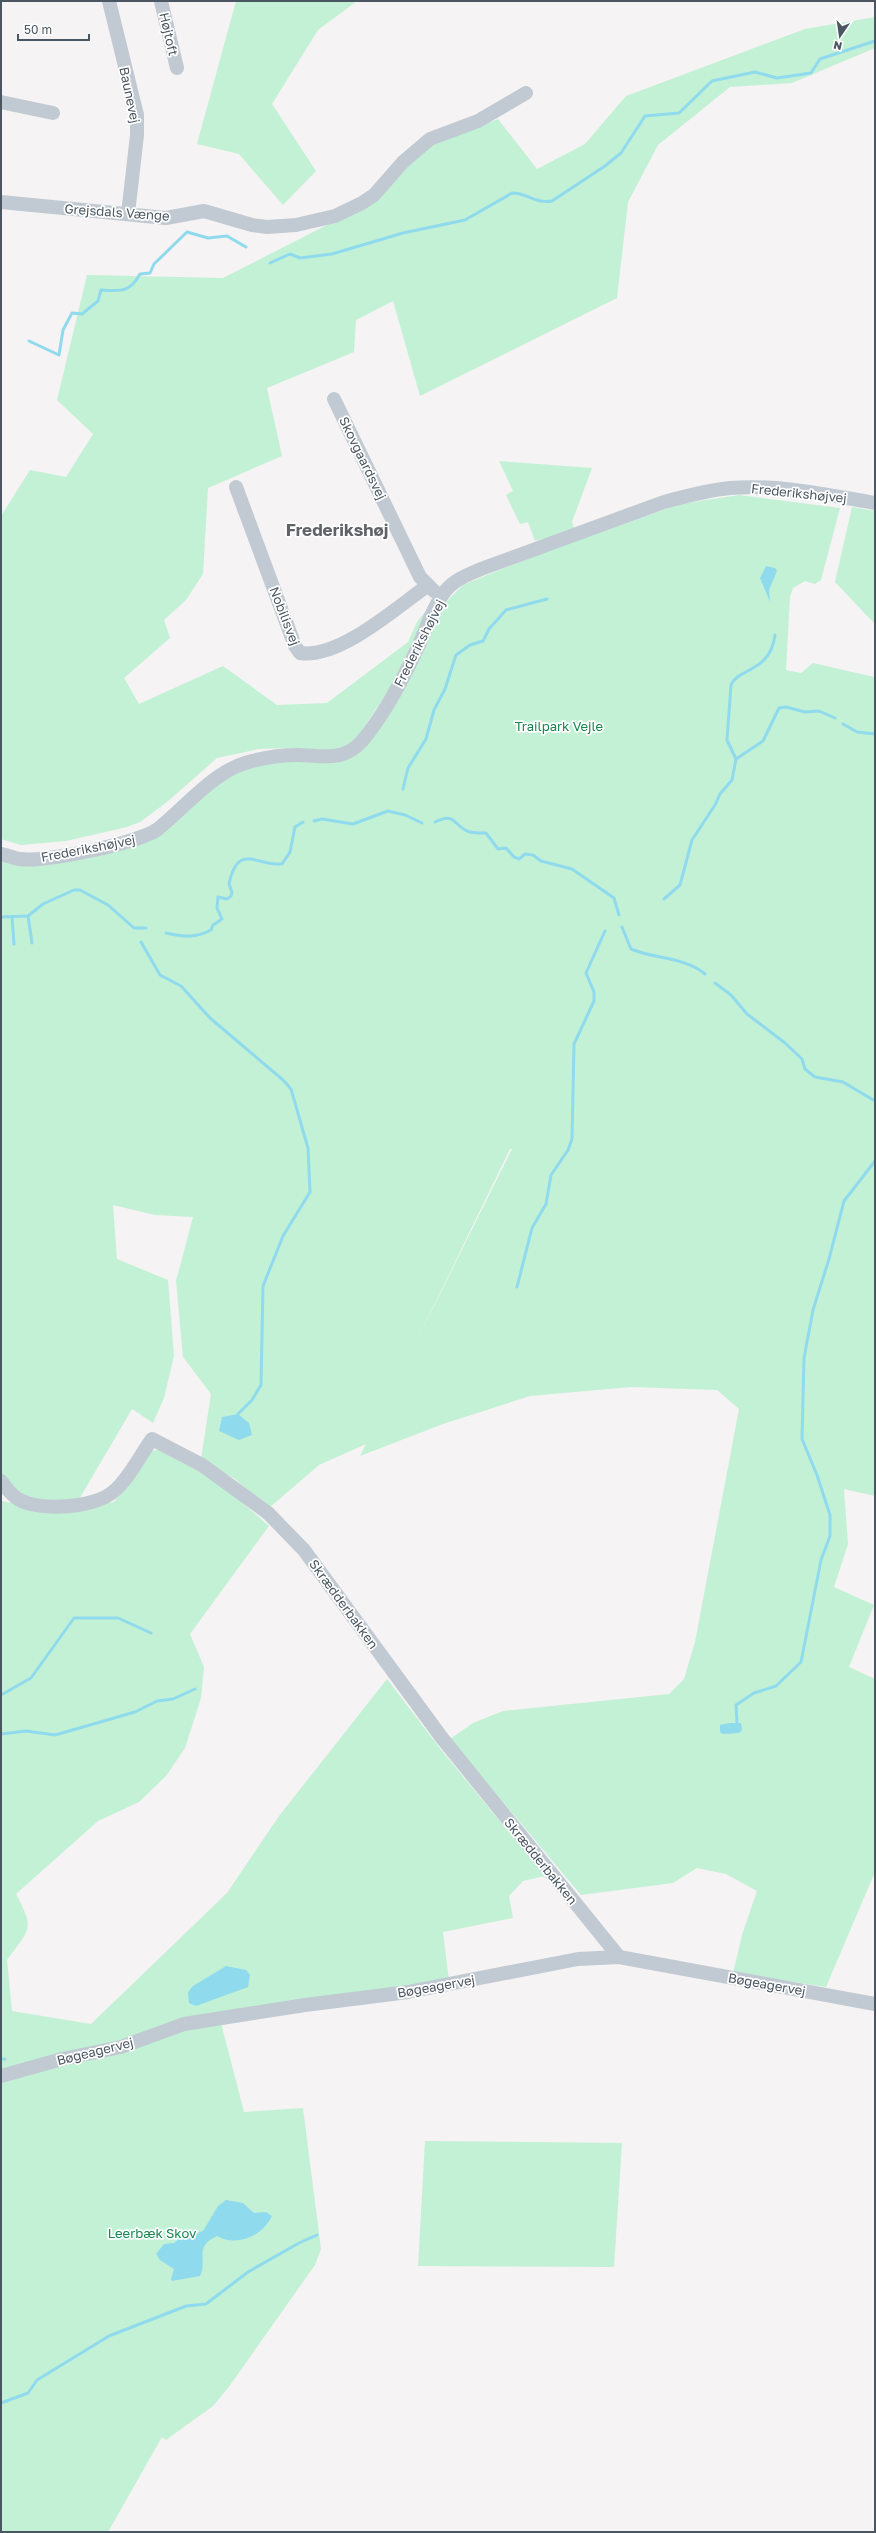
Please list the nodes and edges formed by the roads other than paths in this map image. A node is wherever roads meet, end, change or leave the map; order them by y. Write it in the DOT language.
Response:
graph roads {
  1 [pos="109,1"];
  2 [pos="161,1"];
  3 [pos="177,68"];
  4 [pos="526,94"];
  5 [pos="1,102"];
  6 [pos="52,113"];
  7 [pos="1,202"];
  8 [pos="128,214"];
  9 [pos="334,399"];
  10 [pos="236,487"];
  11 [pos="875,502"];
  12 [pos="427,586"];
  13 [pos="443,595"];
  14 [pos="1,854"];
  15 [pos="1,1481"];
  16 [pos="618,1957"];
  17 [pos="875,2004"];
  18 [pos="1,2076"];
  1 -- 8 [label="street, Baunevej"];
  2 -- 3 [label="street, Højtoft"];
  4 -- 8 [label="street, Grejsdals Vænge"];
  5 -- 6 [label="street"];
  7 -- 8 [label="street, Grejsdals Vænge"];
  9 -- 12 [label="street, Skovgaardsvej"];
  10 -- 12 [label="street, Nobilisvej"];
  11 -- 13 [label="street, Frederikshøjvej"];
  12 -- 13 [label="street, Skovgaardsvej"];
  13 -- 14 [label="street, Frederikshøjvej"];
  15 -- 16 [label="street, Skrædderbakken"];
  16 -- 17 [label="street, Bøgeagervej"];
  16 -- 18 [label="street, Bøgeagervej"];
}
